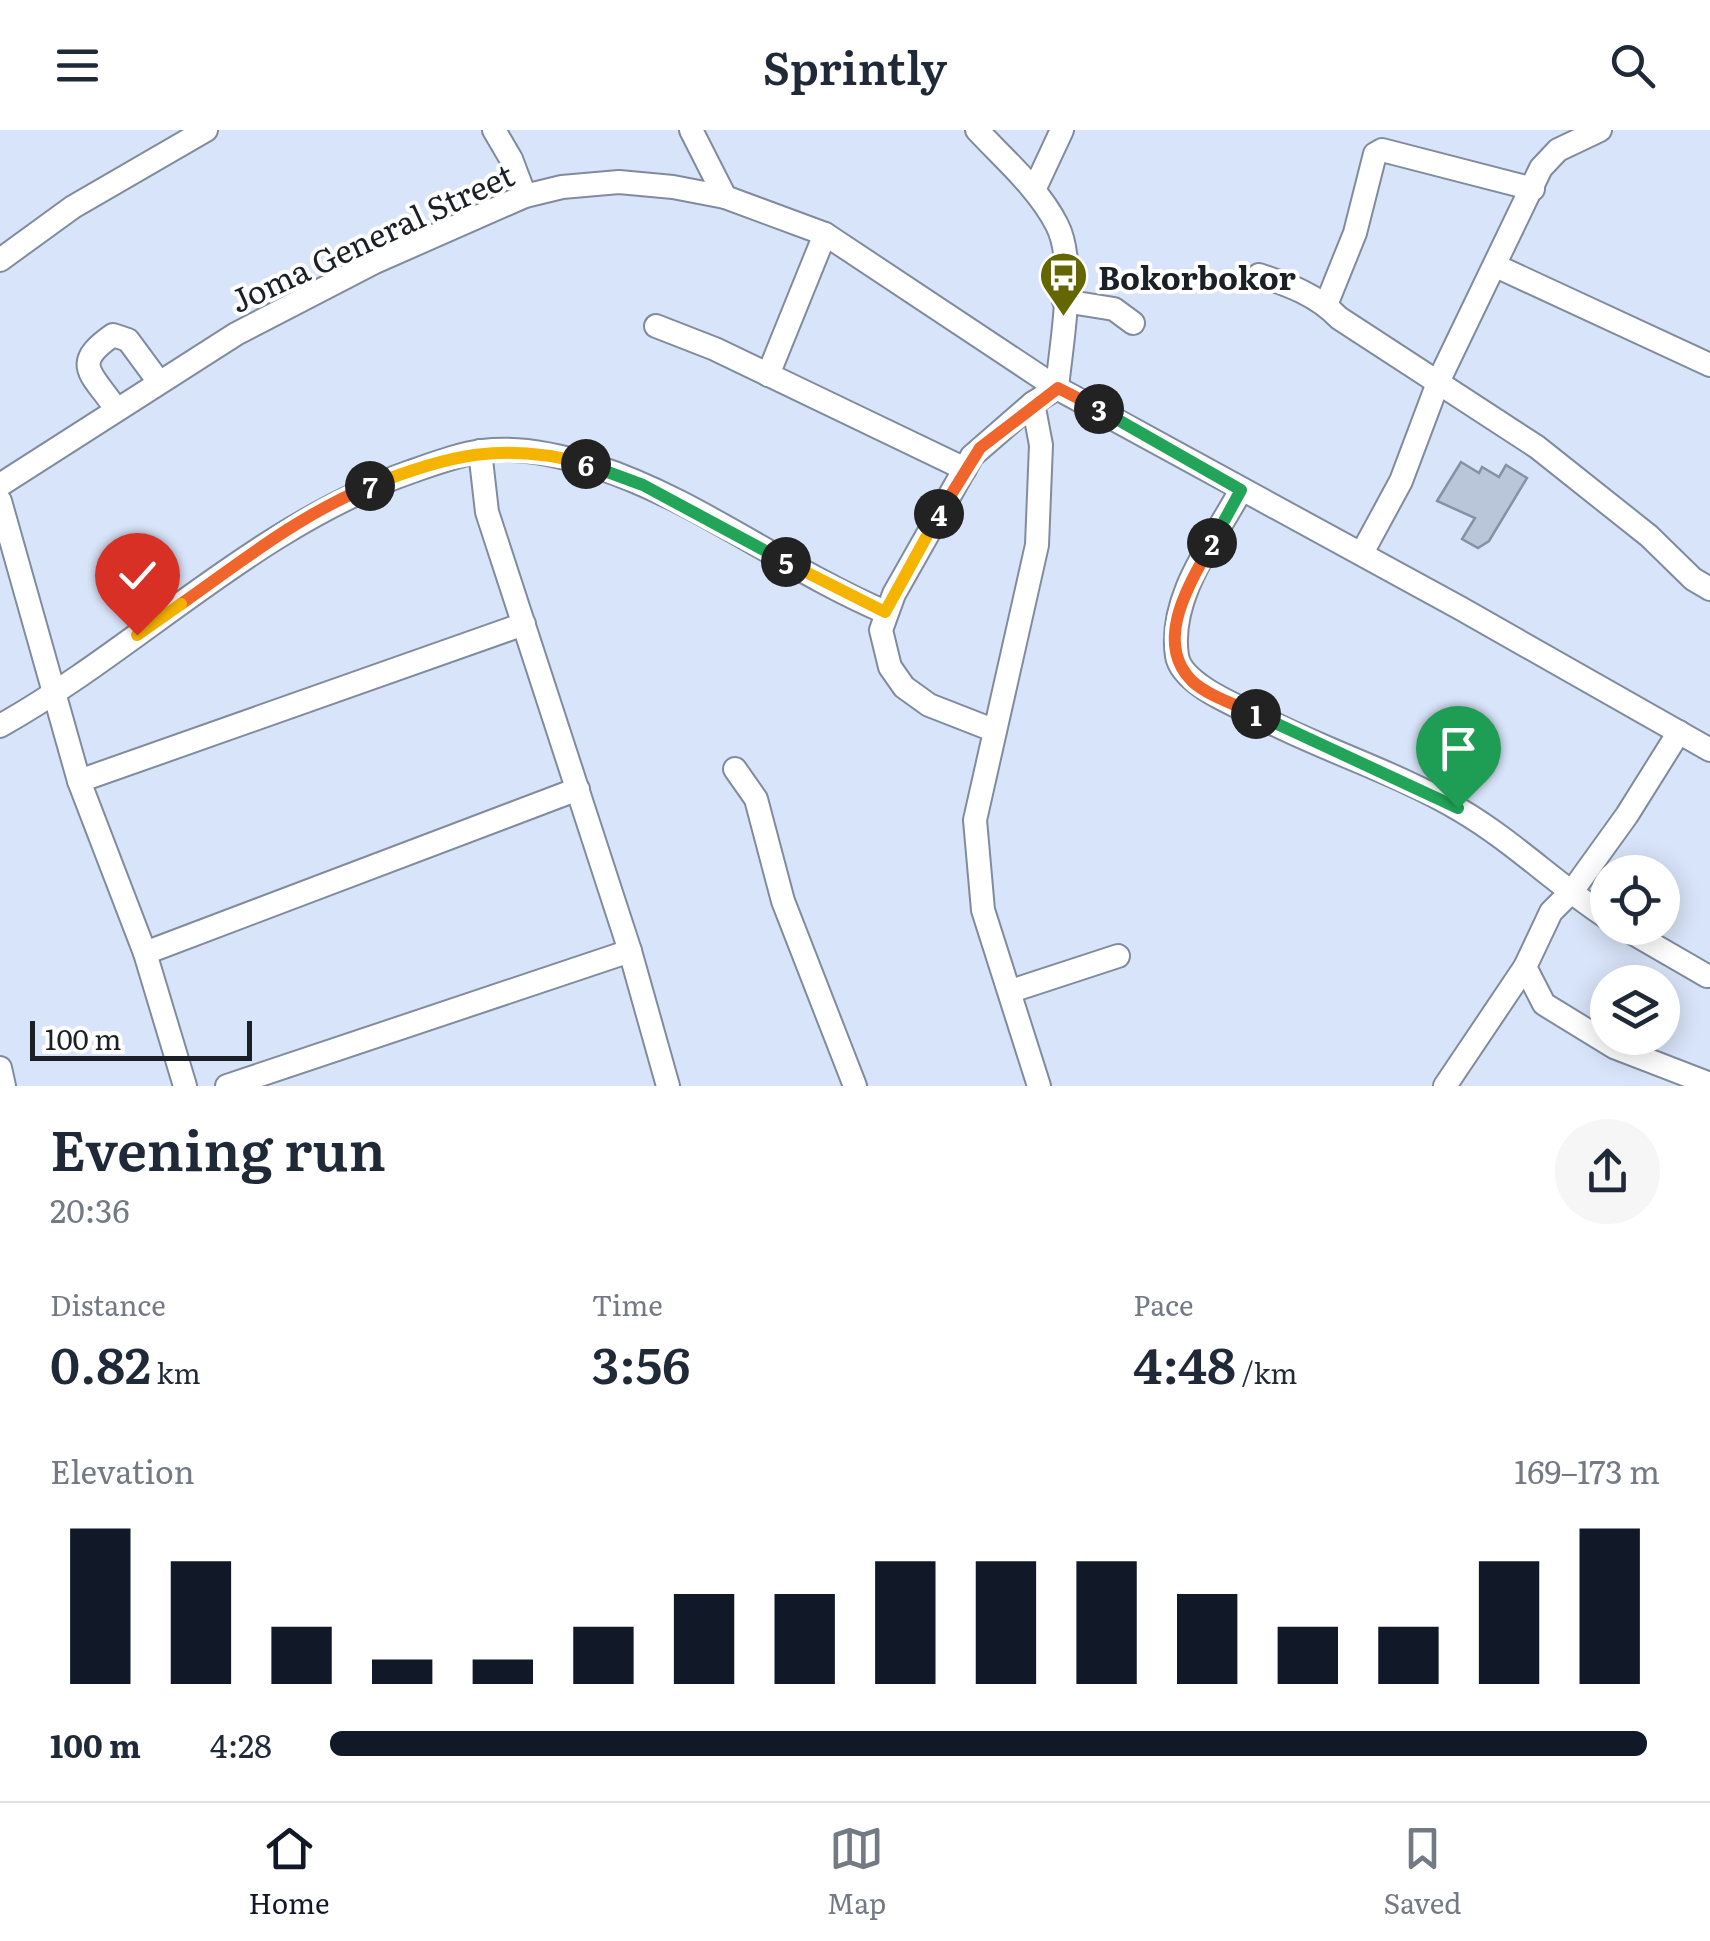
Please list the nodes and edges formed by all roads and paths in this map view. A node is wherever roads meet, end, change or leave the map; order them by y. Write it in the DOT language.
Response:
graph roads {
  1 [pos="206,130"];
  2 [pos="494,130"];
  3 [pos="691,130"];
  4 [pos="977,130"];
  5 [pos="1062,130"];
  6 [pos="1600,130"];
  7 [pos="1532,189"];
  8 [pos="1034,190"];
  9 [pos="526,196"];
  10 [pos="725,197"];
  11 [pos="825,234"];
  12 [pos="0,260"];
  13 [pos="1496,266"];
  14 [pos="1258,275"];
  15 [pos="1064,301"];
  16 [pos="1326,305"];
  17 [pos="1133,324"];
  18 [pos="656,326"];
  19 [pos="1710,365"];
  20 [pos="768,375"];
  21 [pos="1439,380"];
  22 [pos="159,382"];
  23 [pos="1058,388"];
  24 [pos="1033,403"];
  25 [pos="116,410"];
  26 [pos="480,451"];
  27 [pos="965,469"];
  28 [pos="0,485"];
  29 [pos="1241,490"];
  30 [pos="0,502"];
  31 [pos="1362,553"];
  32 [pos="1710,589"];
  33 [pos="885,612"];
  34 [pos="524,624"];
  35 [pos="57,694"];
  36 [pos="0,726"];
  37 [pos="993,730"];
  38 [pos="1679,732"];
  39 [pos="1710,750"];
  40 [pos="736,769"];
  41 [pos="79,781"];
  42 [pos="578,789"];
  43 [pos="1573,890"];
  44 [pos="1590,904"];
  45 [pos="1653,945"];
  46 [pos="630,951"];
  47 [pos="145,953"];
  48 [pos="1118,956"];
  49 [pos="1524,967"];
  50 [pos="1706,976"];
  51 [pos="1011,991"];
  52 [pos="0,1068"];
  53 [pos="1710,1084"];
  54 [pos="4,1086"];
  55 [pos="185,1086"];
  56 [pos="227,1086"];
  57 [pos="668,1086"];
  58 [pos="856,1086"];
  59 [pos="1039,1086"];
  60 [pos="1445,1086"];
  1 -- 12 [label="street"];
  2 -- 9 [label="street"];
  3 -- 10 [label="street"];
  4 -- 8 [label="street"];
  5 -- 8 [label="street"];
  6 -- 7 [label="street"];
  7 -- 13 [label="street"];
  7 -- 16 [label="street"];
  8 -- 15 [label="street"];
  9 -- 10 [label="street, Joma General Street"];
  9 -- 22 [label="street, Joma General Street"];
  10 -- 11 [label="street, Joma General Street"];
  11 -- 20 [label="street"];
  11 -- 23 [label="street, Joma General Street"];
  13 -- 19 [label="street"];
  13 -- 21 [label="street"];
  14 -- 16 [label="street"];
  15 -- 17 [label="street"];
  15 -- 23 [label="street"];
  16 -- 21 [label="street"];
  18 -- 20 [label="street"];
  20 -- 27 [label="street"];
  21 -- 31 [label="street"];
  21 -- 32 [label="street"];
  22 -- 25 [label="street, Joma General Street"];
  22 -- 25 [label="street"];
  23 -- 24 [label="street"];
  23 -- 29 [label="street, Joma General Street"];
  24 -- 27 [label="street"];
  24 -- 37 [label="street"];
  25 -- 28 [label="street, Joma General Street"];
  26 -- 33 [label="street"];
  26 -- 34 [label="street"];
  26 -- 35 [label="street"];
  27 -- 33 [label="street"];
  29 -- 31 [label="street, Joma General Street"];
  29 -- 43 [label="street"];
  30 -- 35 [label="street"];
  31 -- 38 [label="street, Joma General Street"];
  33 -- 37 [label="street"];
  34 -- 41 [label="street"];
  34 -- 42 [label="street"];
  35 -- 36 [label="street"];
  35 -- 41 [label="street"];
  37 -- 51 [label="street"];
  38 -- 39 [label="street, Joma General Street"];
  38 -- 43 [label="street"];
  40 -- 58 [label="street"];
  41 -- 47 [label="street"];
  42 -- 46 [label="street"];
  42 -- 47 [label="street"];
  43 -- 44 [label="street"];
  43 -- 49 [label="street"];
  45 -- 50 [label="street"];
  46 -- 56 [label="street"];
  46 -- 57 [label="street"];
  47 -- 55 [label="street"];
  48 -- 51 [label="street"];
  49 -- 53 [label="street"];
  49 -- 60 [label="street"];
  51 -- 59 [label="street"];
  52 -- 54 [label="street"];
}
